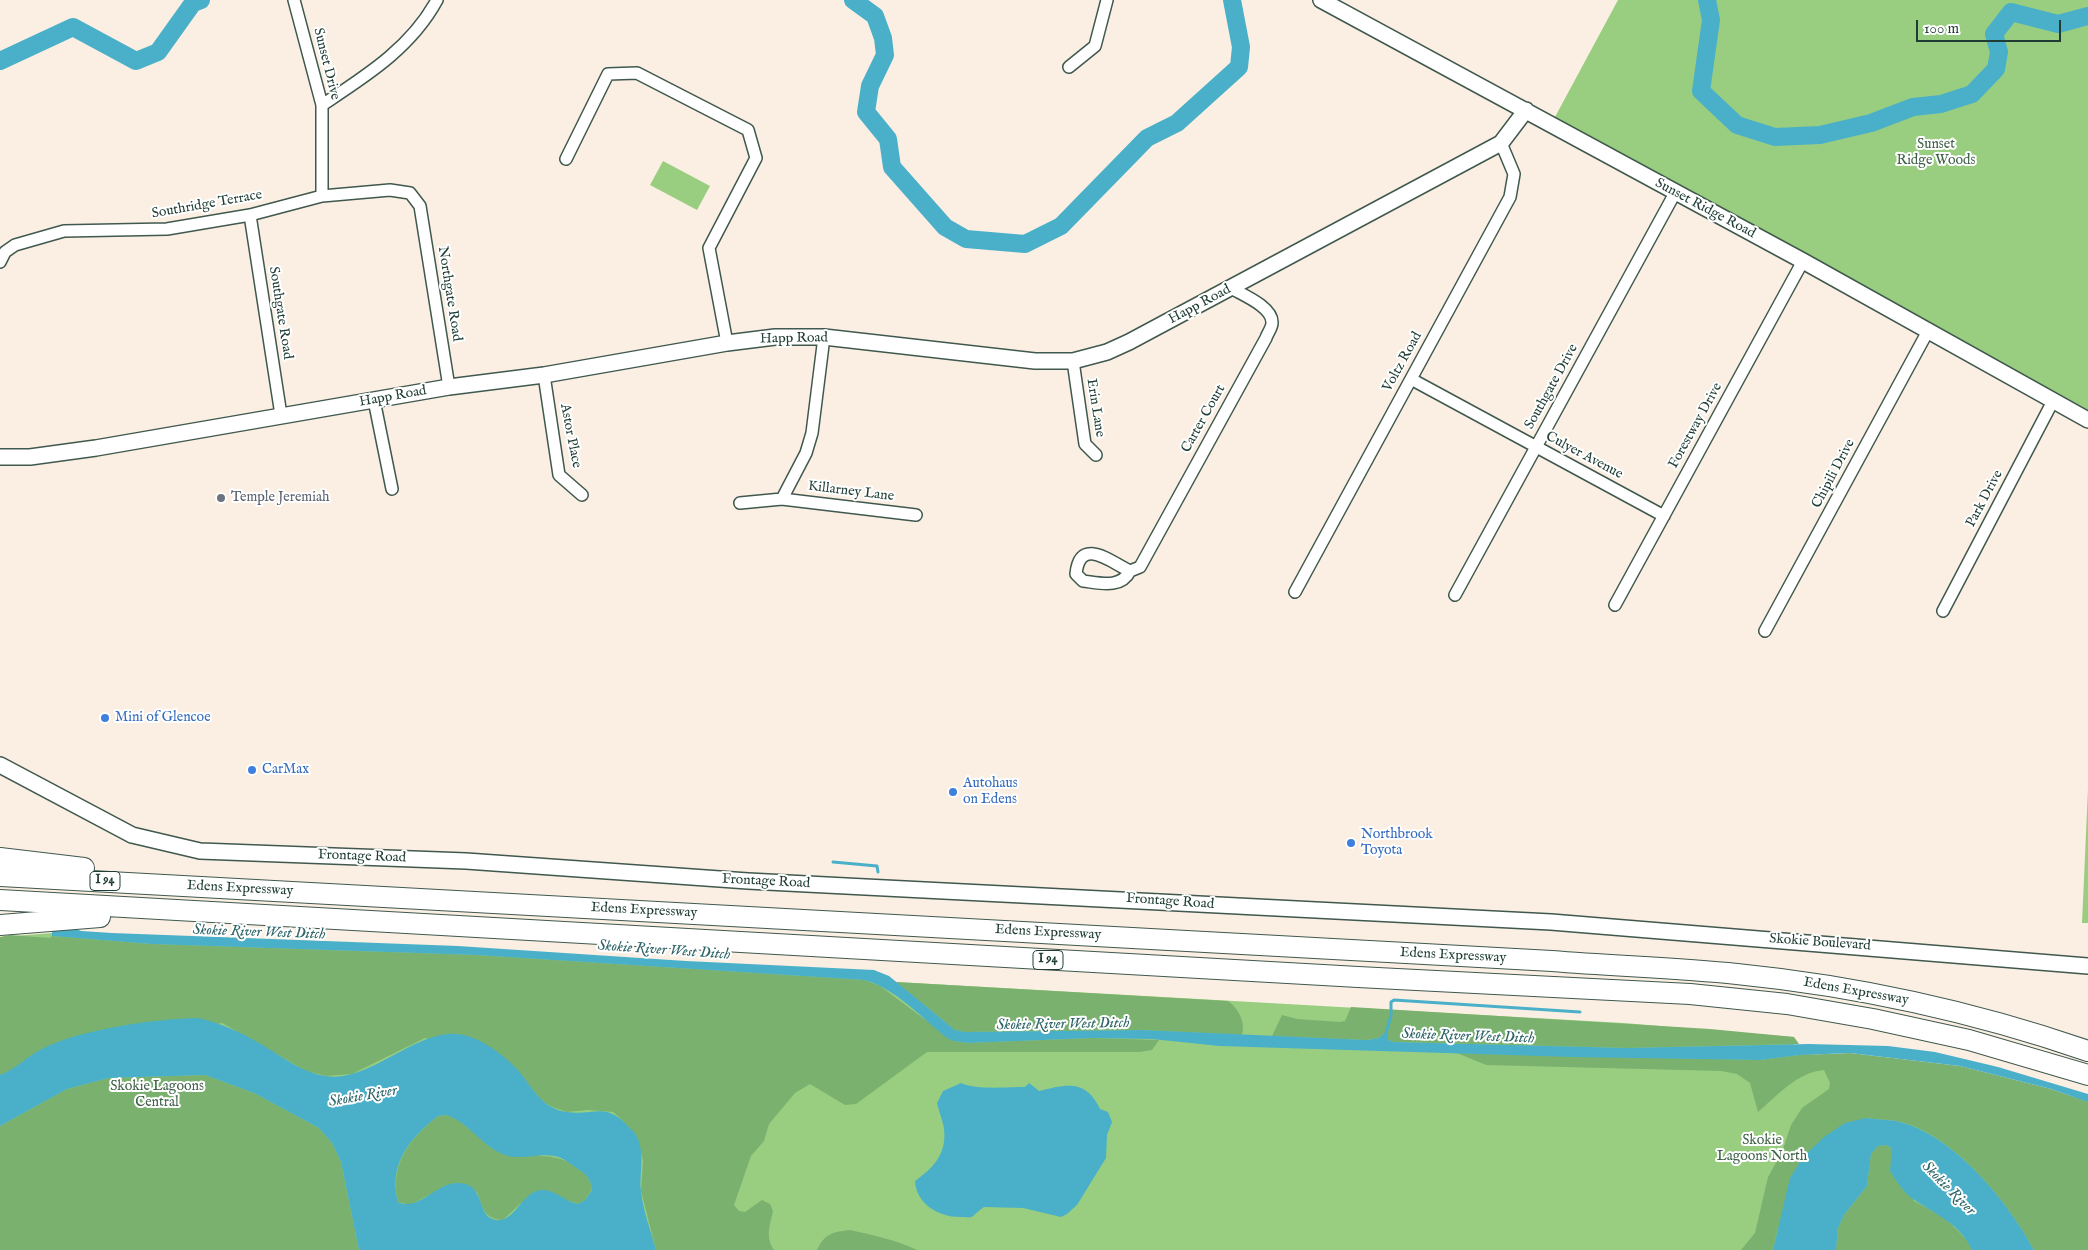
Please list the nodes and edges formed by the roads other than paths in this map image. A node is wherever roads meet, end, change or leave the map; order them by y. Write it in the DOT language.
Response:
graph roads {
  1 [pos="294,0"];
  2 [pos="437,0"];
  3 [pos="1107,0"];
  4 [pos="1321,0"];
  5 [pos="1069,68"];
  6 [pos="322,105"];
  7 [pos="1526,110"];
  8 [pos="1501,143"];
  9 [pos="566,160"];
  10 [pos="1675,193"];
  11 [pos="322,196"];
  12 [pos="420,206"];
  13 [pos="250,215"];
  14 [pos="1803,261"];
  15 [pos="0,262"];
  16 [pos="1231,288"];
  17 [pos="1928,331"];
  18 [pos="824,337"];
  19 [pos="727,343"];
  20 [pos="1073,361"];
  21 [pos="544,375"];
  22 [pos="1411,379"];
  23 [pos="449,387"];
  24 [pos="374,400"];
  25 [pos="2053,401"];
  26 [pos="281,415"];
  27 [pos="2088,420"];
  28 [pos="1536,447"];
  29 [pos="1096,455"];
  30 [pos="0,457"];
  31 [pos="392,489"];
  32 [pos="582,495"];
  33 [pos="782,499"];
  34 [pos="740,503"];
  35 [pos="916,515"];
  36 [pos="1664,516"];
  37 [pos="1130,571"];
  38 [pos="1295,592"];
  39 [pos="1455,595"];
  40 [pos="1615,606"];
  41 [pos="1943,611"];
  42 [pos="1766,631"];
  43 [pos="0,765"];
  44 [pos="0,858"];
  45 [pos="0,876"];
  46 [pos="210,887"];
  47 [pos="0,900"];
  48 [pos="207,912"];
  49 [pos="1551,922"];
  50 [pos="0,925"];
  51 [pos="2088,966"];
  52 [pos="2088,1051"];
  53 [pos="2088,1076"];
  1 -- 6 [label="street, Sunset Drive"];
  2 -- 6 [label="street"];
  3 -- 5 [label="street"];
  4 -- 7 [label="street, Sunset Ridge Road"];
  6 -- 11 [label="street, Sunset Drive"];
  7 -- 8 [label="street, Happ Road"];
  7 -- 10 [label="street, Sunset Ridge Road"];
  8 -- 16 [label="street, Happ Road"];
  8 -- 22 [label="street, Voltz Road"];
  9 -- 19 [label="street"];
  10 -- 14 [label="street, Sunset Ridge Road"];
  10 -- 28 [label="street, Southgate Drive"];
  11 -- 12 [label="street, Southridge Terrace"];
  11 -- 13 [label="street, Southridge Terrace"];
  12 -- 23 [label="street, Northgate Road"];
  13 -- 15 [label="street, Southridge Terrace"];
  13 -- 26 [label="street, Southgate Road"];
  14 -- 17 [label="street, Sunset Ridge Road"];
  14 -- 36 [label="street, Forestway Drive"];
  16 -- 20 [label="street, Happ Road"];
  16 -- 37 [label="street, Carter Court"];
  17 -- 25 [label="street, Sunset Ridge Road"];
  17 -- 42 [label="street, Chipili Drive"];
  18 -- 19 [label="street, Happ Road"];
  18 -- 20 [label="street, Happ Road"];
  18 -- 33 [label="street, Killarney Lane"];
  19 -- 21 [label="street, Happ Road"];
  20 -- 29 [label="street, Erin Lane"];
  21 -- 23 [label="street, Happ Road"];
  21 -- 32 [label="street, Astor Place"];
  22 -- 28 [label="street, Culyer Avenue"];
  22 -- 38 [label="street, Voltz Road"];
  23 -- 24 [label="street, Happ Road"];
  24 -- 26 [label="street, Happ Road"];
  24 -- 31 [label="street"];
  25 -- 27 [label="street, Sunset Ridge Road"];
  25 -- 41 [label="street, Park Drive"];
  26 -- 30 [label="street, Happ Road"];
  28 -- 36 [label="street, Culyer Avenue"];
  28 -- 39 [label="street, Southgate Drive"];
  33 -- 34 [label="street, Killarney Lane"];
  33 -- 35 [label="street, Killarney Lane"];
  36 -- 40 [label="street, Forestway Drive"];
  43 -- 49 [label="street, Frontage Road"];
  44 -- 46 [label="highway"];
  45 -- 46 [label="highway, Edens Expressway / I 94"];
  46 -- 52 [label="highway, Edens Expressway / I 94"];
  47 -- 48 [label="highway, Edens Expressway / I 94"];
  48 -- 50 [label="highway"];
  48 -- 53 [label="highway, Edens Expressway / I 94"];
  49 -- 51 [label="street, Skokie Boulevard"];
}
